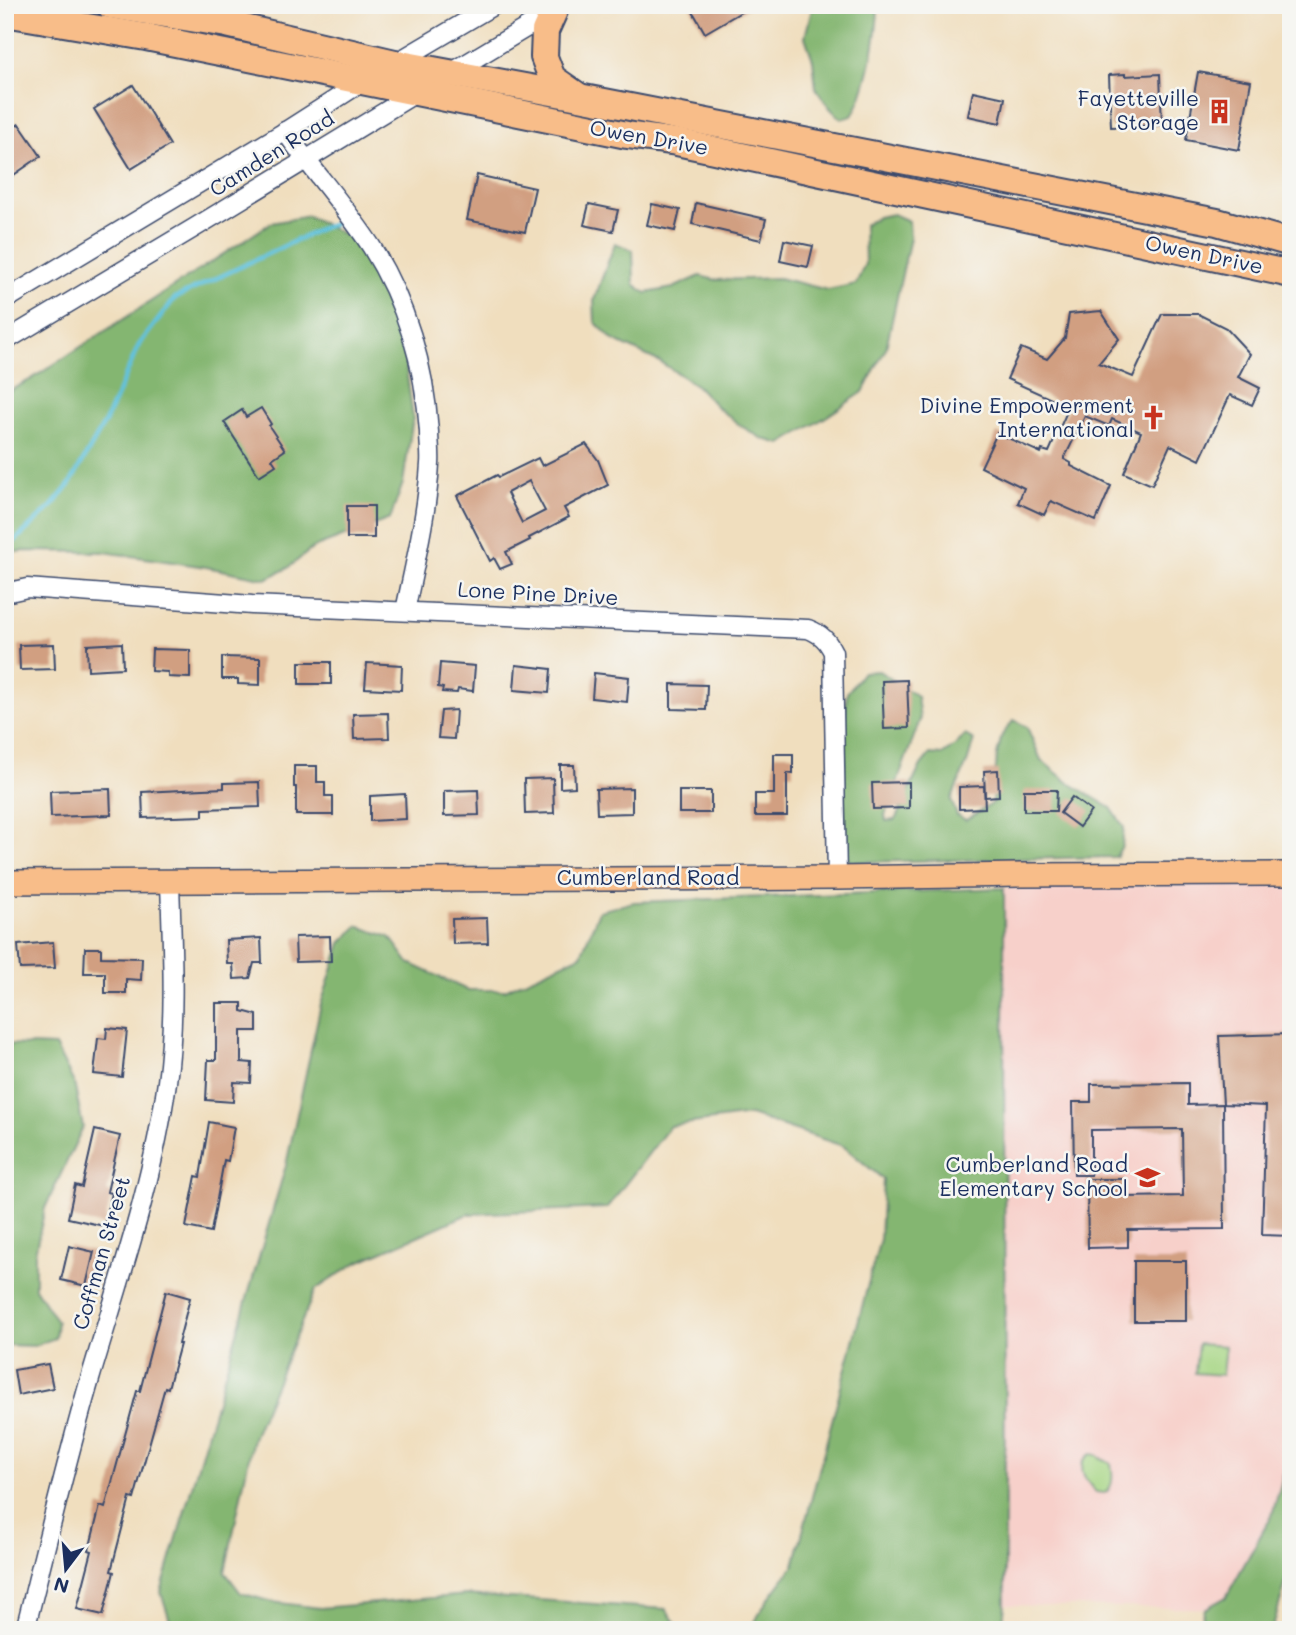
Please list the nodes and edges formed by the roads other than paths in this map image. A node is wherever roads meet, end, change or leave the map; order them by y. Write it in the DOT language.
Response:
graph roads {
  1 [pos="110,5"];
  2 [pos="494,5"];
  3 [pos="558,8"];
  4 [pos="5,13"];
  5 [pos="394,63"];
  6 [pos="449,74"];
  7 [pos="363,81"];
  8 [pos="415,93"];
  9 [pos="579,97"];
  10 [pos="285,131"];
  11 [pos="305,160"];
  12 [pos="1048,222"];
  13 [pos="1253,232"];
  14 [pos="1291,243"];
  15 [pos="1291,256"];
  16 [pos="1249,265"];
  17 [pos="1291,274"];
  18 [pos="5,300"];
  19 [pos="5,341"];
  20 [pos="5,593"];
  21 [pos="405,611"];
  22 [pos="1291,874"];
  23 [pos="837,878"];
  24 [pos="5,882"];
  25 [pos="170,882"];
  26 [pos="25,1630"];
  1 -- 5 [label="highway, Owen Drive"];
  2 -- 5 [label="street, Camden Road"];
  3 -- 6 [label="street, Camden Road"];
  3 -- 9 [label="highway"];
  4 -- 7 [label="highway, Owen Drive"];
  5 -- 6 [label="highway, Owen Drive"];
  5 -- 7 [label="street, Camden Road"];
  6 -- 8 [label="street, Camden Road"];
  6 -- 9 [label="highway, Owen Drive"];
  7 -- 8 [label="highway, Owen Drive"];
  7 -- 10 [label="street, Camden Road"];
  8 -- 11 [label="street, Camden Road"];
  8 -- 12 [label="highway, Owen Drive"];
  9 -- 13 [label="highway, Owen Drive"];
  10 -- 11 [label="street"];
  10 -- 18 [label="street, Camden Road"];
  11 -- 19 [label="street, Camden Road"];
  11 -- 21 [label="street"];
  12 -- 13 [label="highway"];
  12 -- 16 [label="highway, Owen Drive"];
  13 -- 14 [label="highway, Owen Drive"];
  15 -- 16 [label="highway"];
  16 -- 17 [label="highway, Owen Drive"];
  20 -- 21 [label="street, Lone Pine Drive"];
  21 -- 23 [label="street, Lone Pine Drive"];
  22 -- 23 [label="main road, Cumberland Road"];
  23 -- 25 [label="main road, Cumberland Road"];
  24 -- 25 [label="main road, Cumberland Road"];
  25 -- 26 [label="street, Coffman Street"];
}
